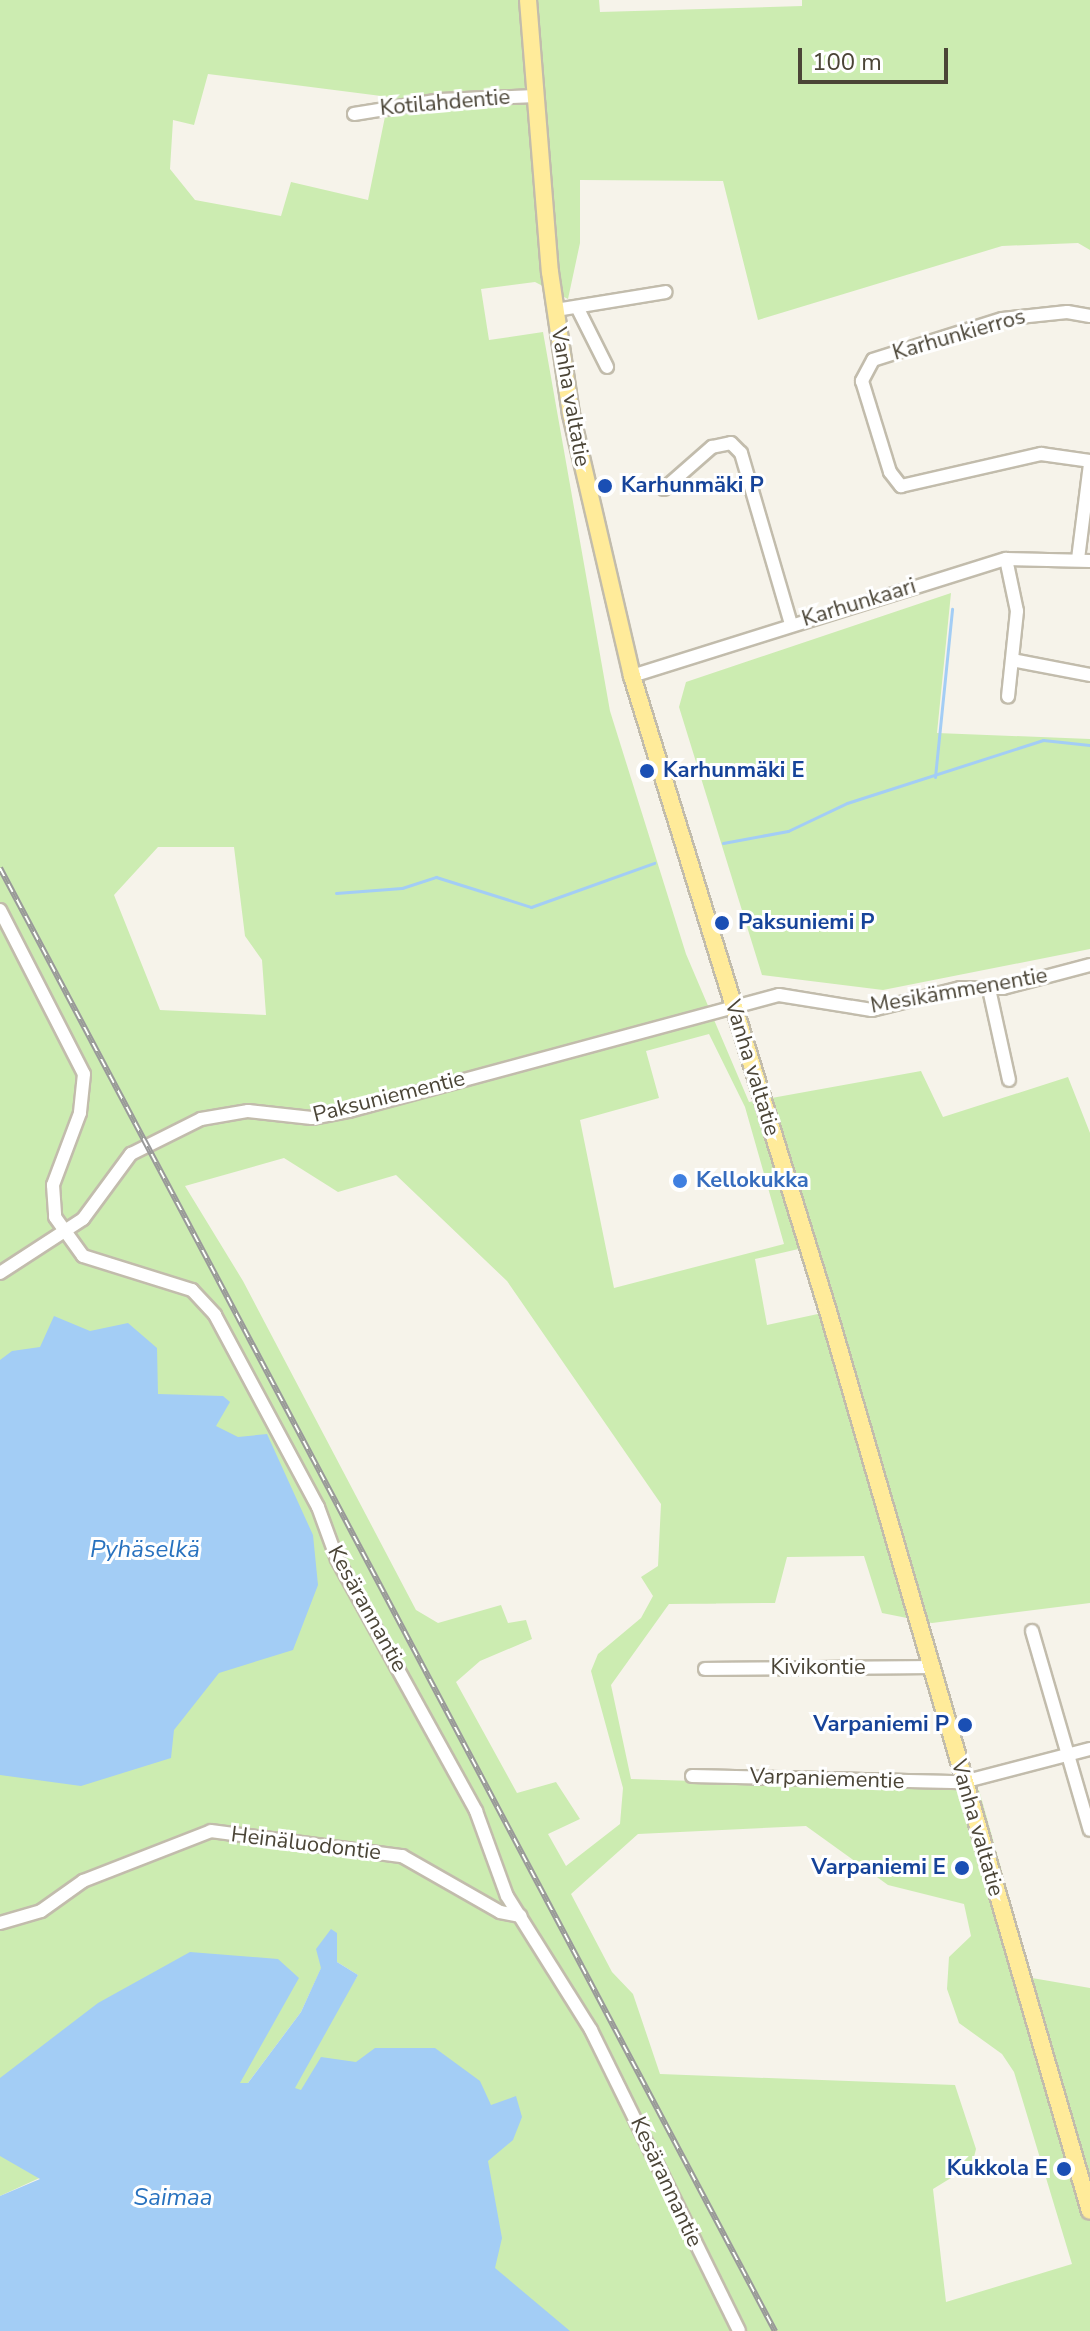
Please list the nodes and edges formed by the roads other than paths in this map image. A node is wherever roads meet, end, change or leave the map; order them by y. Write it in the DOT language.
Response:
graph roads {
  1 [pos="528,0"];
  2 [pos="536,96"];
  3 [pos="354,114"];
  4 [pos="666,292"];
  5 [pos="577,307"];
  6 [pos="556,310"];
  7 [pos="1090,316"];
  8 [pos="607,367"];
  9 [pos="1090,463"];
  10 [pos="664,489"];
  11 [pos="1006,559"];
  12 [pos="1084,560"];
  13 [pos="791,624"];
  14 [pos="1012,660"];
  15 [pos="1090,675"];
  16 [pos="632,676"];
  17 [pos="1008,697"];
  18 [pos="0,910"];
  19 [pos="1090,965"];
  20 [pos="989,989"];
  21 [pos="733,1008"];
  22 [pos="1009,1080"];
  23 [pos="64,1233"];
  24 [pos="0,1273"];
  25 [pos="1032,1631"];
  26 [pos="930,1667"];
  27 [pos="705,1669"];
  28 [pos="1090,1749"];
  29 [pos="1066,1754"];
  30 [pos="692,1776"];
  31 [pos="963,1782"];
  32 [pos="1090,1830"];
  33 [pos="521,1916"];
  34 [pos="0,1923"];
  35 [pos="1090,2211"];
  36 [pos="739,2331"];
  1 -- 2 [label="main road, Vanha valtatie"];
  2 -- 3 [label="street, Kotilahdentie"];
  2 -- 6 [label="main road, Vanha valtatie"];
  4 -- 5 [label="street"];
  5 -- 6 [label="street"];
  5 -- 8 [label="street"];
  6 -- 16 [label="main road, Vanha valtatie"];
  7 -- 9 [label="street, Karhunkierros"];
  9 -- 12 [label="street, Karhunkierros"];
  10 -- 13 [label="street"];
  11 -- 12 [label="street, Karhunkaari"];
  11 -- 13 [label="street, Karhunkaari"];
  11 -- 14 [label="street"];
  13 -- 16 [label="street, Karhunkaari"];
  14 -- 15 [label="street"];
  14 -- 17 [label="street"];
  16 -- 21 [label="main road, Vanha valtatie"];
  18 -- 23 [label="street"];
  19 -- 20 [label="street, Mesikämmenentie"];
  20 -- 21 [label="street, Mesikämmenentie"];
  20 -- 22 [label="street"];
  21 -- 23 [label="street, Paksuniementie"];
  21 -- 26 [label="main road, Vanha valtatie"];
  23 -- 24 [label="street, Paksuniementie"];
  23 -- 33 [label="street, Kesärannantie"];
  25 -- 29 [label="street"];
  26 -- 27 [label="street, Kivikontie"];
  26 -- 31 [label="main road, Vanha valtatie"];
  28 -- 29 [label="street, Varpaniementie"];
  29 -- 31 [label="street, Varpaniementie"];
  29 -- 32 [label="street"];
  30 -- 31 [label="street, Varpaniementie"];
  31 -- 35 [label="main road, Vanha valtatie"];
  33 -- 34 [label="street, Heinäluodontie"];
  33 -- 36 [label="street, Kesärannantie"];
}
